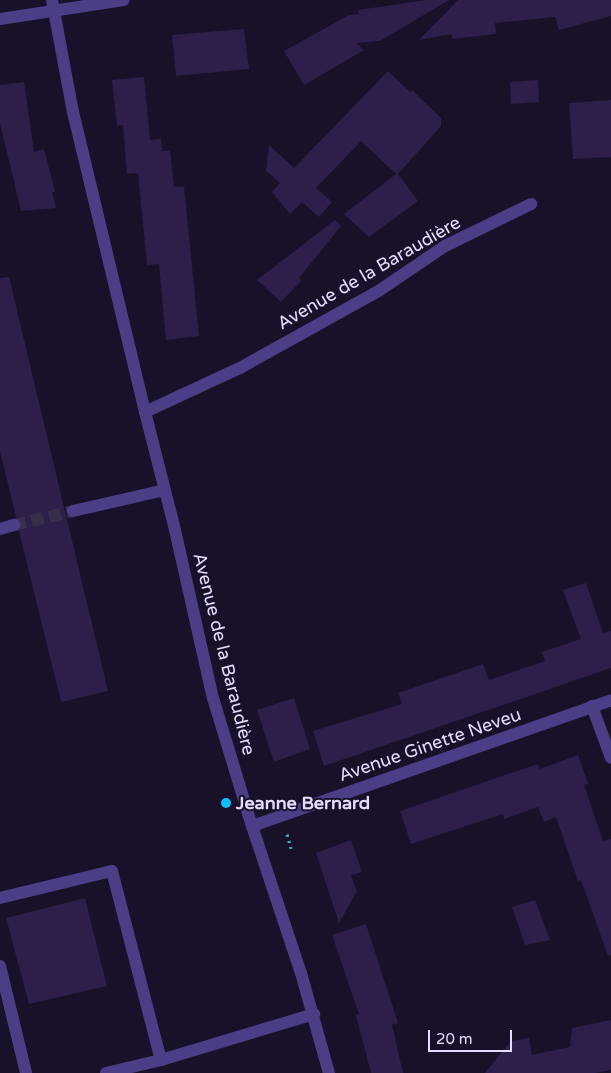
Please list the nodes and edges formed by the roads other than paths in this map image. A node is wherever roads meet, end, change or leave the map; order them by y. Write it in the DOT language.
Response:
graph roads {
  1 [pos="124,0"];
  2 [pos="53,5"];
  3 [pos="0,19"];
  4 [pos="531,204"];
  5 [pos="144,412"];
  6 [pos="165,490"];
  7 [pos="73,511"];
  8 [pos="14,526"];
  9 [pos="0,529"];
  10 [pos="611,700"];
  11 [pos="592,706"];
  12 [pos="611,758"];
  13 [pos="252,826"];
  14 [pos="0,898"];
  15 [pos="0,966"];
  16 [pos="314,1014"];
  17 [pos="161,1060"];
  18 [pos="26,1073"];
  19 [pos="106,1073"];
  20 [pos="329,1073"];
  1 -- 2 [label="street"];
  2 -- 3 [label="street"];
  2 -- 5 [label="street, Avenue de la Baraudière"];
  4 -- 5 [label="street, Avenue de la Baraudière"];
  5 -- 6 [label="street, Avenue de la Baraudière"];
  6 -- 7 [label="street"];
  6 -- 13 [label="street, Avenue de la Baraudière"];
  8 -- 9 [label="street"];
  10 -- 11 [label="street, Avenue Ginette Neveu"];
  11 -- 12 [label="street"];
  11 -- 13 [label="street, Avenue Ginette Neveu"];
  13 -- 16 [label="street, Avenue de la Baraudière"];
  14 -- 17 [label="street"];
  15 -- 18 [label="street"];
  16 -- 17 [label="street"];
  16 -- 20 [label="street, Avenue de la Baraudière"];
  17 -- 19 [label="street"];
}
